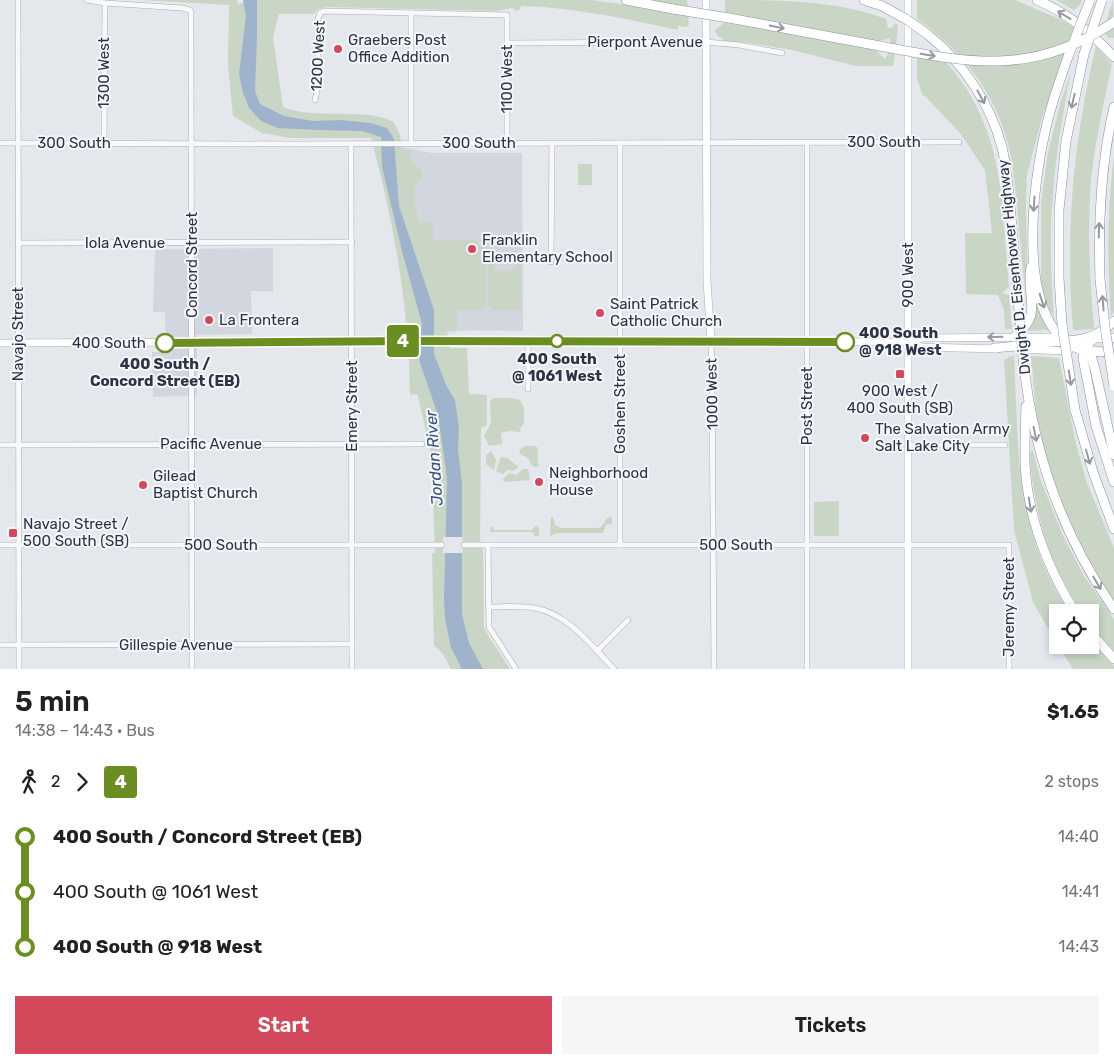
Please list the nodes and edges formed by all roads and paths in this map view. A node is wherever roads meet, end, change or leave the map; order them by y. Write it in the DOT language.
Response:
graph roads {
  1 [pos="18,0"];
  2 [pos="87,0"];
  3 [pos="626,0"];
  4 [pos="706,0"];
  5 [pos="864,0"];
  6 [pos="908,0"];
  7 [pos="1037,0"];
  8 [pos="1090,0"];
  9 [pos="1102,0"];
  10 [pos="105,3"];
  11 [pos="411,13"];
  12 [pos="1114,22"];
  13 [pos="507,42"];
  14 [pos="706,42"];
  15 [pos="782,53"];
  16 [pos="1114,57"];
  17 [pos="315,100"];
  18 [pos="1114,107"];
  19 [pos="807,142"];
  20 [pos="908,142"];
  21 [pos="959,142"];
  22 [pos="0,143"];
  23 [pos="18,143"];
  24 [pos="104,143"];
  25 [pos="191,143"];
  26 [pos="411,143"];
  27 [pos="507,143"];
  28 [pos="552,143"];
  29 [pos="620,143"];
  30 [pos="706,143"];
  31 [pos="351,144"];
  32 [pos="352,242"];
  33 [pos="18,243"];
  34 [pos="192,243"];
  35 [pos="1033,259"];
  36 [pos="551,262"];
  37 [pos="1114,321"];
  38 [pos="1014,337"];
  39 [pos="1114,338"];
  40 [pos="528,341"];
  41 [pos="620,341"];
  42 [pos="711,341"];
  43 [pos="807,341"];
  44 [pos="908,342"];
  45 [pos="191,343"];
  46 [pos="351,343"];
  47 [pos="0,344"];
  48 [pos="18,344"];
  49 [pos="1082,344"];
  50 [pos="994,348"];
  51 [pos="1102,352"];
  52 [pos="1114,352"];
  53 [pos="1026,386"];
  54 [pos="1114,386"];
  55 [pos="528,389"];
  56 [pos="192,444"];
  57 [pos="352,444"];
  58 [pos="422,444"];
  59 [pos="0,445"];
  60 [pos="18,445"];
  61 [pos="908,445"];
  62 [pos="1005,445"];
  63 [pos="1114,454"];
  64 [pos="1114,482"];
  65 [pos="1114,528"];
  66 [pos="0,545"];
  67 [pos="18,545"];
  68 [pos="192,545"];
  69 [pos="352,545"];
  70 [pos="442,545"];
  71 [pos="464,545"];
  72 [pos="488,545"];
  73 [pos="620,545"];
  74 [pos="713,545"];
  75 [pos="808,545"];
  76 [pos="908,545"];
  77 [pos="1009,545"];
  78 [pos="1070,604"];
  79 [pos="488,607"];
  80 [pos="1114,609"];
  81 [pos="628,620"];
  82 [pos="1099,642"];
  83 [pos="352,644"];
  84 [pos="0,645"];
  85 [pos="19,645"];
  86 [pos="192,645"];
  87 [pos="597,651"];
  88 [pos="1114,658"];
  89 [pos="19,669"];
  90 [pos="192,669"];
  91 [pos="352,669"];
  92 [pos="516,669"];
  93 [pos="614,669"];
  94 [pos="714,669"];
  95 [pos="808,669"];
  96 [pos="908,669"];
  97 [pos="1010,669"];
  1 -- 23 [label="street, Navajo Street"];
  2 -- 10 [label="street"];
  3 -- 12 [label="highway, one-way, bridge"];
  4 -- 14 [label="main road, 1000 West"];
  5 -- 53 [label="highway, Dwight D. Eisenhower Highway, one-way, bridge"];
  6 -- 20 [label="main road, 900 West"];
  16 -- 7 [label="highway, one-way"];
  8 -- 35 [label="highway, one-way, bridge"];
  9 -- 65 [label="highway, one-way, bridge"];
  10 -- 24 [label="street, 1300 West"];
  10 -- 25 [label="street, Concord Street"];
  11 -- 13 [label="street, 1100 West"];
  11 -- 17 [label="street, 1200 West"];
  11 -- 26 [label="street"];
  13 -- 14 [label="street, Pierpont Avenue"];
  13 -- 27 [label="street, 1100 West"];
  14 -- 15 [label="street, Pierpont Avenue"];
  14 -- 30 [label="main road, 1000 West"];
  54 -- 18 [label="highway, one-way, bridge"];
  19 -- 20 [label="street, 300 South"];
  19 -- 30 [label="street, 300 South"];
  19 -- 43 [label="street, Post Street"];
  20 -- 21 [label="street, 300 South"];
  20 -- 44 [label="main road, 900 West"];
  22 -- 23 [label="street, 300 South"];
  23 -- 24 [label="street, 300 South"];
  23 -- 33 [label="street, Navajo Street"];
  24 -- 25 [label="street, 300 South"];
  25 -- 31 [label="street, 300 South"];
  25 -- 34 [label="street, Concord Street"];
  26 -- 27 [label="street, 300 South"];
  26 -- 31 [label="street, 300 South"];
  27 -- 28 [label="street, 300 South"];
  28 -- 29 [label="street, 300 South"];
  28 -- 36 [label="street"];
  29 -- 30 [label="street, 300 South"];
  29 -- 41 [label="street, Goshen Street"];
  30 -- 42 [label="main road, 1000 West"];
  31 -- 32 [label="street, Emery Street"];
  32 -- 34 [label="street, Iola Avenue"];
  32 -- 46 [label="street, Emery Street"];
  33 -- 34 [label="street, Iola Avenue"];
  33 -- 48 [label="street, Navajo Street"];
  34 -- 45 [label="street, Concord Street"];
  35 -- 38 [label="highway"];
  35 -- 49 [label="highway, one-way"];
  37 -- 49 [label="highway"];
  38 -- 44 [label="main road, 400 South, one-way"];
  38 -- 49 [label="main road, 400 South"];
  39 -- 49 [label="main road, 400 South"];
  40 -- 41 [label="main road, 400 South"];
  40 -- 46 [label="main road, 400 South"];
  40 -- 55 [label="street"];
  41 -- 42 [label="main road, 400 South"];
  41 -- 73 [label="street, Goshen Street"];
  42 -- 43 [label="main road, 400 South"];
  42 -- 74 [label="street, 1000 West"];
  43 -- 44 [label="main road, 400 South"];
  43 -- 75 [label="street, Post Street"];
  44 -- 50 [label="main road, 400 South"];
  44 -- 61 [label="main road, 900 West"];
  45 -- 46 [label="main road, 400 South"];
  45 -- 48 [label="main road, 400 South"];
  45 -- 56 [label="street, Concord Street"];
  46 -- 57 [label="street, Emery Street"];
  47 -- 48 [label="main road, 400 South"];
  48 -- 60 [label="street, Navajo Street"];
  49 -- 50 [label="main road, 400 South"];
  49 -- 50 [label="highway"];
  49 -- 51 [label="highway"];
  49 -- 63 [label="highway"];
  49 -- 64 [label="highway"];
  51 -- 52 [label="main road"];
  53 -- 78 [label="highway, one-way"];
  53 -- 80 [label="highway, one-way"];
  56 -- 57 [label="street, Pacific Avenue"];
  56 -- 60 [label="street, Pacific Avenue"];
  56 -- 68 [label="street, Concord Street"];
  57 -- 58 [label="street, Pacific Avenue"];
  57 -- 69 [label="street, Emery Street"];
  59 -- 60 [label="street, Pacific Avenue"];
  60 -- 67 [label="street, Navajo Street"];
  61 -- 62 [label="street"];
  61 -- 76 [label="main road, 900 West"];
  66 -- 67 [label="street, 500 South"];
  67 -- 68 [label="street, 500 South"];
  67 -- 85 [label="street, Navajo Street"];
  68 -- 69 [label="street, 500 South"];
  68 -- 86 [label="street, Concord Street"];
  69 -- 70 [label="street, 500 South"];
  69 -- 83 [label="street, Emery Street"];
  71 -- 72 [label="street, 500 South"];
  72 -- 73 [label="street, 500 South"];
  72 -- 79 [label="street"];
  73 -- 74 [label="street, 500 South"];
  74 -- 75 [label="street, 500 South"];
  74 -- 94 [label="street, 1000 West"];
  75 -- 76 [label="street, 500 South"];
  75 -- 95 [label="street, Post Street"];
  76 -- 77 [label="street, 500 South"];
  76 -- 96 [label="main road, 900 West"];
  77 -- 97 [label="street, Jeremy Street"];
  79 -- 87 [label="street"];
  79 -- 92 [label="street"];
  81 -- 87 [label="street"];
  82 -- 88 [label="highway"];
  83 -- 86 [label="street, Gillespie Avenue"];
  83 -- 91 [label="street, Emery Street"];
  84 -- 85 [label="street, Gillespie Avenue"];
  85 -- 86 [label="street, Gillespie Avenue"];
  85 -- 89 [label="street, Navajo Street"];
  86 -- 90 [label="street, Concord Street"];
  87 -- 93 [label="street"];
}
